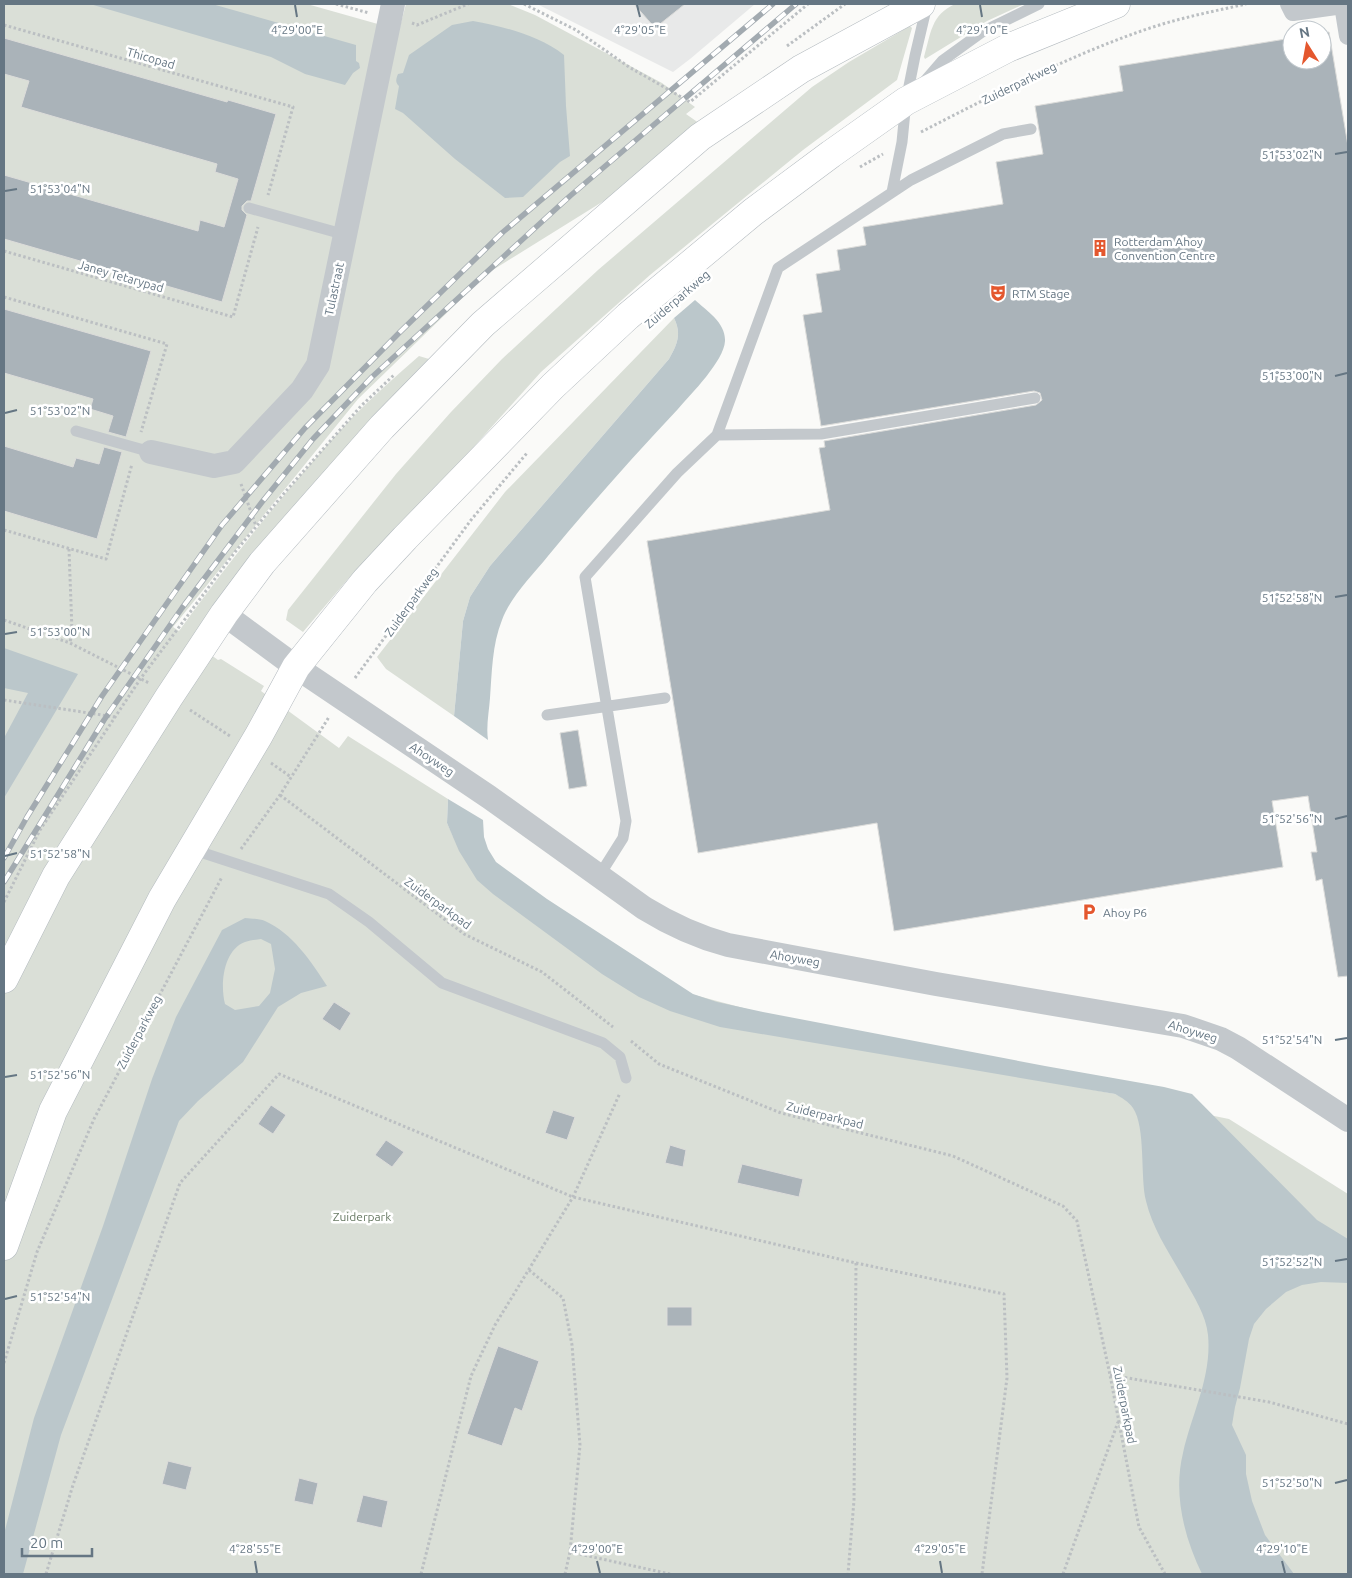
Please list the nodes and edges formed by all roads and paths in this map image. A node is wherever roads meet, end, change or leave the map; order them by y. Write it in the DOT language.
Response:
graph roads {
  1 [pos="336,4"];
  2 [pos="468,4"];
  3 [pos="524,4"];
  4 [pos="808,4"];
  5 [pos="921,4"];
  6 [pos="928,4"];
  7 [pos="1039,4"];
  8 [pos="1116,4"];
  9 [pos="1246,4"];
  10 [pos="1289,4"];
  11 [pos="392,11"];
  12 [pos="4,25"];
  13 [pos="1348,36"];
  14 [pos="906,101"];
  15 [pos="293,107"];
  16 [pos="1031,128"];
  17 [pos="902,142"];
  18 [pos="852,172"];
  19 [pos="892,192"];
  20 [pos="249,208"];
  21 [pos="346,235"];
  22 [pos="4,251"];
  23 [pos="4,298"];
  24 [pos="233,317"];
  25 [pos="1035,398"];
  26 [pos="76,431"];
  27 [pos="717,435"];
  28 [pos="531,447"];
  29 [pos="144,450"];
  30 [pos="234,462"];
  31 [pos="256,526"];
  32 [pos="4,530"];
  33 [pos="69,549"];
  34 [pos="224,614"];
  35 [pos="4,620"];
  36 [pos="70,643"];
  37 [pos="296,667"];
  38 [pos="141,678"];
  39 [pos="341,696"];
  40 [pos="169,697"];
  41 [pos="666,698"];
  42 [pos="4,700"];
  43 [pos="607,707"];
  44 [pos="547,716"];
  45 [pos="116,717"];
  46 [pos="251,750"];
  47 [pos="291,777"];
  48 [pos="280,794"];
  49 [pos="191,849"];
  50 [pos="231,862"];
  51 [pos="599,876"];
  52 [pos="4,902"];
  53 [pos="4,979"];
  54 [pos="618,1031"];
  55 [pos="626,1037"];
  56 [pos="642,1049"];
  57 [pos="626,1078"];
  58 [pos="1348,1120"];
  59 [pos="573,1197"];
  60 [pos="4,1246"];
  61 [pos="856,1263"];
  62 [pos="529,1270"];
  63 [pos="4,1363"];
  64 [pos="1110,1375"];
  65 [pos="1119,1420"];
  66 [pos="1348,1424"];
  67 [pos="570,1552"];
  68 [pos="46,1574"];
  69 [pos="422,1574"];
  70 [pos="565,1574"];
  71 [pos="670,1574"];
  72 [pos="848,1574"];
  73 [pos="982,1574"];
  74 [pos="1064,1574"];
  75 [pos="1165,1574"];
  1 -- 11 [label="path"];
  2 -- 11 [label="path"];
  3 -- 4 [label="path"];
  5 -- 34 [label="main road"];
  6 -- 14 [label="lane"];
  7 -- 14 [label="lane, Zuiderparkweg"];
  8 -- 14 [label="main road, Zuiderparkweg"];
  9 -- 17 [label="path, Zuiderparkweg"];
  10 -- 13 [label="street"];
  11 -- 21 [label="street, Tulastraat"];
  12 -- 15 [label="path, Thicopad"];
  14 -- 17 [label="lane"];
  14 -- 37 [label="main road, Zuiderparkweg"];
  16 -- 19 [label="lane"];
  17 -- 18 [label="path, Zuiderparkweg"];
  17 -- 19 [label="lane"];
  19 -- 27 [label="lane"];
  20 -- 21 [label="lane"];
  21 -- 30 [label="street, Tulastraat"];
  22 -- 24 [label="path, Janey Tetarypad"];
  23 -- 29 [label="path"];
  25 -- 27 [label="lane"];
  26 -- 29 [label="lane"];
  27 -- 43 [label="lane"];
  28 -- 39 [label="path, Zuiderparkweg"];
  29 -- 30 [label="street"];
  29 -- 33 [label="path"];
  30 -- 31 [label="path"];
  32 -- 33 [label="path"];
  33 -- 36 [label="path"];
  34 -- 37 [label="street"];
  34 -- 40 [label="main road"];
  35 -- 36 [label="path"];
  36 -- 38 [label="path"];
  37 -- 39 [label="street, Ahoyweg"];
  37 -- 46 [label="main road, Zuiderparkweg"];
  38 -- 40 [label="path"];
  38 -- 45 [label="path"];
  39 -- 47 [label="path, Zuiderparkweg"];
  39 -- 51 [label="street, Ahoyweg"];
  40 -- 46 [label="path"];
  40 -- 53 [label="main road"];
  41 -- 43 [label="lane"];
  42 -- 45 [label="path"];
  43 -- 44 [label="lane"];
  43 -- 51 [label="lane"];
  45 -- 52 [label="path"];
  46 -- 47 [label="path"];
  46 -- 49 [label="main road, Zuiderparkweg"];
  47 -- 48 [label="path, Zuiderparkweg"];
  48 -- 50 [label="path, Zuiderparkweg"];
  48 -- 54 [label="path, Zuiderparkpad"];
  49 -- 50 [label="lane"];
  49 -- 60 [label="main road, Zuiderparkweg"];
  50 -- 57 [label="lane"];
  50 -- 63 [label="path, Zuiderparkweg"];
  51 -- 58 [label="street, Ahoyweg"];
  55 -- 56 [label="path, Zuiderparkpad"];
  56 -- 57 [label="path"];
  56 -- 64 [label="path, Zuiderparkpad"];
  57 -- 59 [label="path"];
  59 -- 61 [label="path"];
  59 -- 62 [label="path"];
  59 -- 68 [label="path"];
  61 -- 72 [label="path"];
  61 -- 73 [label="path"];
  62 -- 67 [label="path"];
  62 -- 69 [label="path"];
  64 -- 65 [label="path, Zuiderparkpad"];
  64 -- 66 [label="path"];
  65 -- 74 [label="path"];
  65 -- 75 [label="path, Zuiderparkpad"];
  67 -- 70 [label="path"];
  67 -- 71 [label="path"];
}
